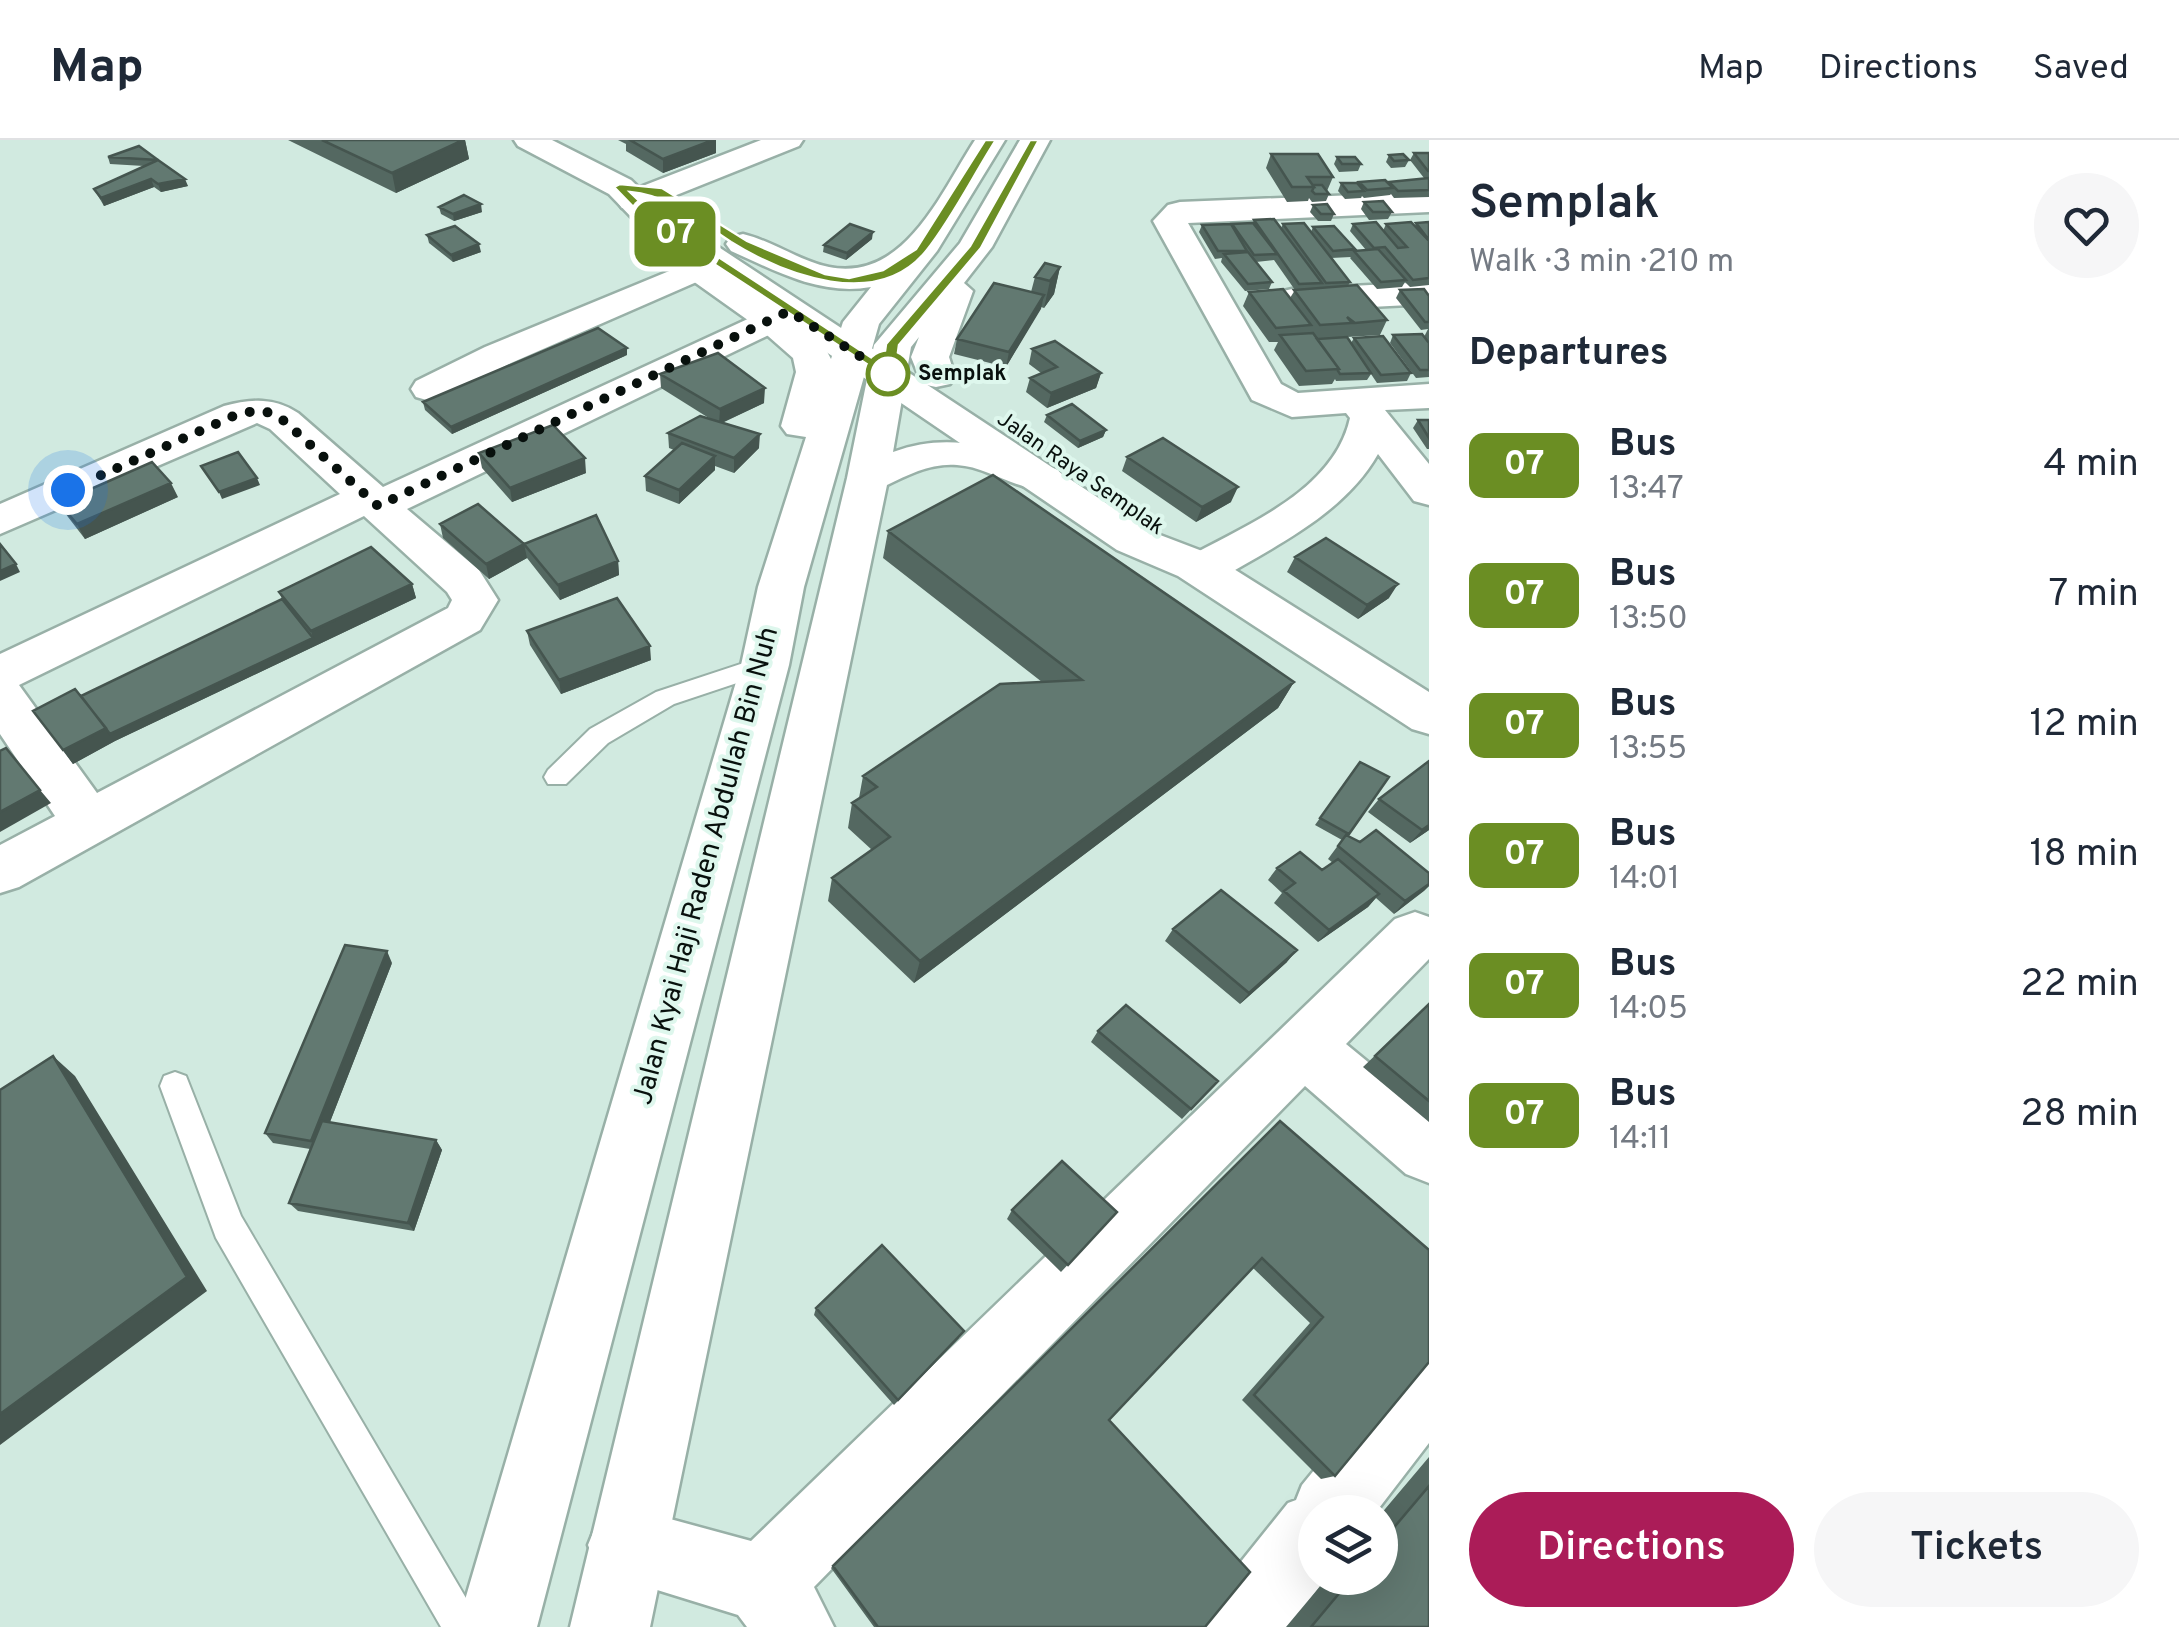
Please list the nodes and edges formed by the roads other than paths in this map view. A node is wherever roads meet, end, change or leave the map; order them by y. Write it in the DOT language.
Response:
graph roads {
  1 [pos="529,140"];
  2 [pos="990,140"];
  3 [pos="1035,140"];
  4 [pos="772,142"];
  5 [pos="640,199"];
  6 [pos="1429,202"];
  7 [pos="743,244"];
  8 [pos="975,248"];
  9 [pos="920,251"];
  10 [pos="683,277"];
  11 [pos="1429,293"];
  12 [pos="1214,304"];
  13 [pos="781,316"];
  14 [pos="730,341"];
  15 [pos="886,354"];
  16 [pos="430,389"];
  17 [pos="1429,396"];
  18 [pos="1364,409"];
  19 [pos="868,478"];
  20 [pos="1042,479"];
  21 [pos="1429,492"];
  22 [pos="374,502"];
  23 [pos="0,520"];
  24 [pos="1198,567"];
  25 [pos="781,587"];
  26 [pos="765,665"];
  27 [pos="0,674"];
  28 [pos="0,696"];
  29 [pos="1429,716"];
  30 [pos="557,777"];
  31 [pos="89,823"];
  32 [pos="0,872"];
  33 [pos="1415,936"];
  34 [pos="1305,1048"];
  35 [pos="175,1086"];
  36 [pos="1429,1152"];
  37 [pos="1429,1385"];
  38 [pos="1342,1495"];
  39 [pos="626,1544"];
  40 [pos="1298,1552"];
  41 [pos="779,1605"];
  42 [pos="463,1627"];
  43 [pos="497,1627"];
  44 [pos="610,1627"];
  45 [pos="1240,1627"];
  1 -- 5 [label="main road"];
  2 -- 9 [label="main road, Jalan Kyai Haji Raden Abdullah Bin Nuh"];
  3 -- 8 [label="main road, Jalan Kyai Haji Raden Abdullah Bin Nuh"];
  4 -- 5 [label="main road"];
  5 -- 7 [label="main road"];
  5 -- 10 [label="main road"];
  5 -- 13 [label="main road"];
  6 -- 12 [label="main road"];
  7 -- 9 [label="main road"];
  7 -- 15 [label="main road"];
  8 -- 15 [label="main road, Jalan Kyai Haji Raden Abdullah Bin Nuh"];
  8 -- 15 [label="main road"];
  9 -- 15 [label="main road, Jalan Kyai Haji Raden Abdullah Bin Nuh"];
  10 -- 13 [label="main road"];
  10 -- 14 [label="main road"];
  10 -- 16 [label="main road"];
  11 -- 12 [label="main road"];
  12 -- 18 [label="main road"];
  13 -- 14 [label="main road"];
  13 -- 15 [label="main road"];
  13 -- 25 [label="main road"];
  14 -- 22 [label="main road"];
  15 -- 19 [label="main road, Jalan Kyai Haji Raden Abdullah Bin Nuh"];
  15 -- 20 [label="main road, Jalan Raya Semplak"];
  15 -- 24 [label="main road, Jalan Raya Semplak"];
  15 -- 25 [label="main road, Jalan Kyai Haji Raden Abdullah Bin Nuh"];
  17 -- 18 [label="main road"];
  18 -- 21 [label="main road"];
  18 -- 24 [label="main road"];
  19 -- 20 [label="main road"];
  19 -- 39 [label="main road, Jalan Kyai Haji Raden Abdullah Bin Nuh"];
  20 -- 24 [label="main road, Jalan Raya Semplak"];
  22 -- 23 [label="main road"];
  22 -- 27 [label="main road"];
  22 -- 31 [label="main road"];
  24 -- 29 [label="main road, Jalan Raya Semplak"];
  25 -- 26 [label="main road, Jalan Kyai Haji Raden Abdullah Bin Nuh"];
  26 -- 30 [label="lane"];
  26 -- 43 [label="main road, Jalan Kyai Haji Raden Abdullah Bin Nuh"];
  28 -- 31 [label="main road"];
  31 -- 32 [label="main road"];
  33 -- 34 [label="main road"];
  34 -- 36 [label="main road"];
  34 -- 41 [label="main road"];
  35 -- 42 [label="lane"];
  37 -- 38 [label="main road"];
  39 -- 41 [label="main road"];
  39 -- 44 [label="main road, Jalan Kyai Haji Raden Abdullah Bin Nuh"];
  40 -- 45 [label="main road"];
}
